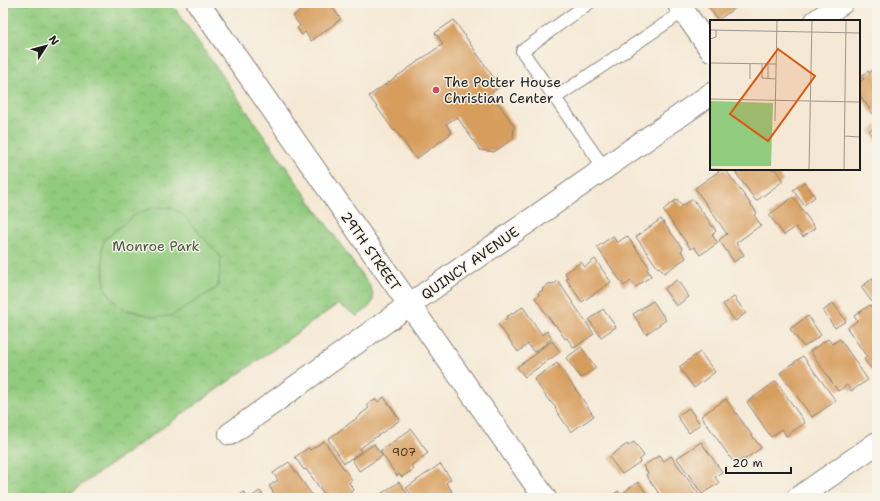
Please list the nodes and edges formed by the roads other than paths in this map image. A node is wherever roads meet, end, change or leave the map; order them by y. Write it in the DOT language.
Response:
graph roads {
  1 [pos="198,3"];
  2 [pos="589,3"];
  3 [pos="842,3"];
  4 [pos="681,7"];
  5 [pos="817,20"];
  6 [pos="710,49"];
  7 [pos="710,95"];
  8 [pos="555,98"];
  9 [pos="605,169"];
  10 [pos="409,305"];
  11 [pos="230,434"];
  12 [pos="877,443"];
  13 [pos="545,498"];
  14 [pos="798,498"];
  1 -- 10 [label="street, 29TH STREET"];
  2 -- 8 [label="lane"];
  3 -- 5 [label="street"];
  4 -- 6 [label="street"];
  4 -- 8 [label="lane"];
  7 -- 9 [label="street, QUINCY AVENUE"];
  8 -- 9 [label="lane"];
  9 -- 10 [label="street, QUINCY AVENUE"];
  10 -- 11 [label="street, QUINCY AVENUE"];
  10 -- 13 [label="street, 29TH STREET"];
  12 -- 14 [label="street"];
}
